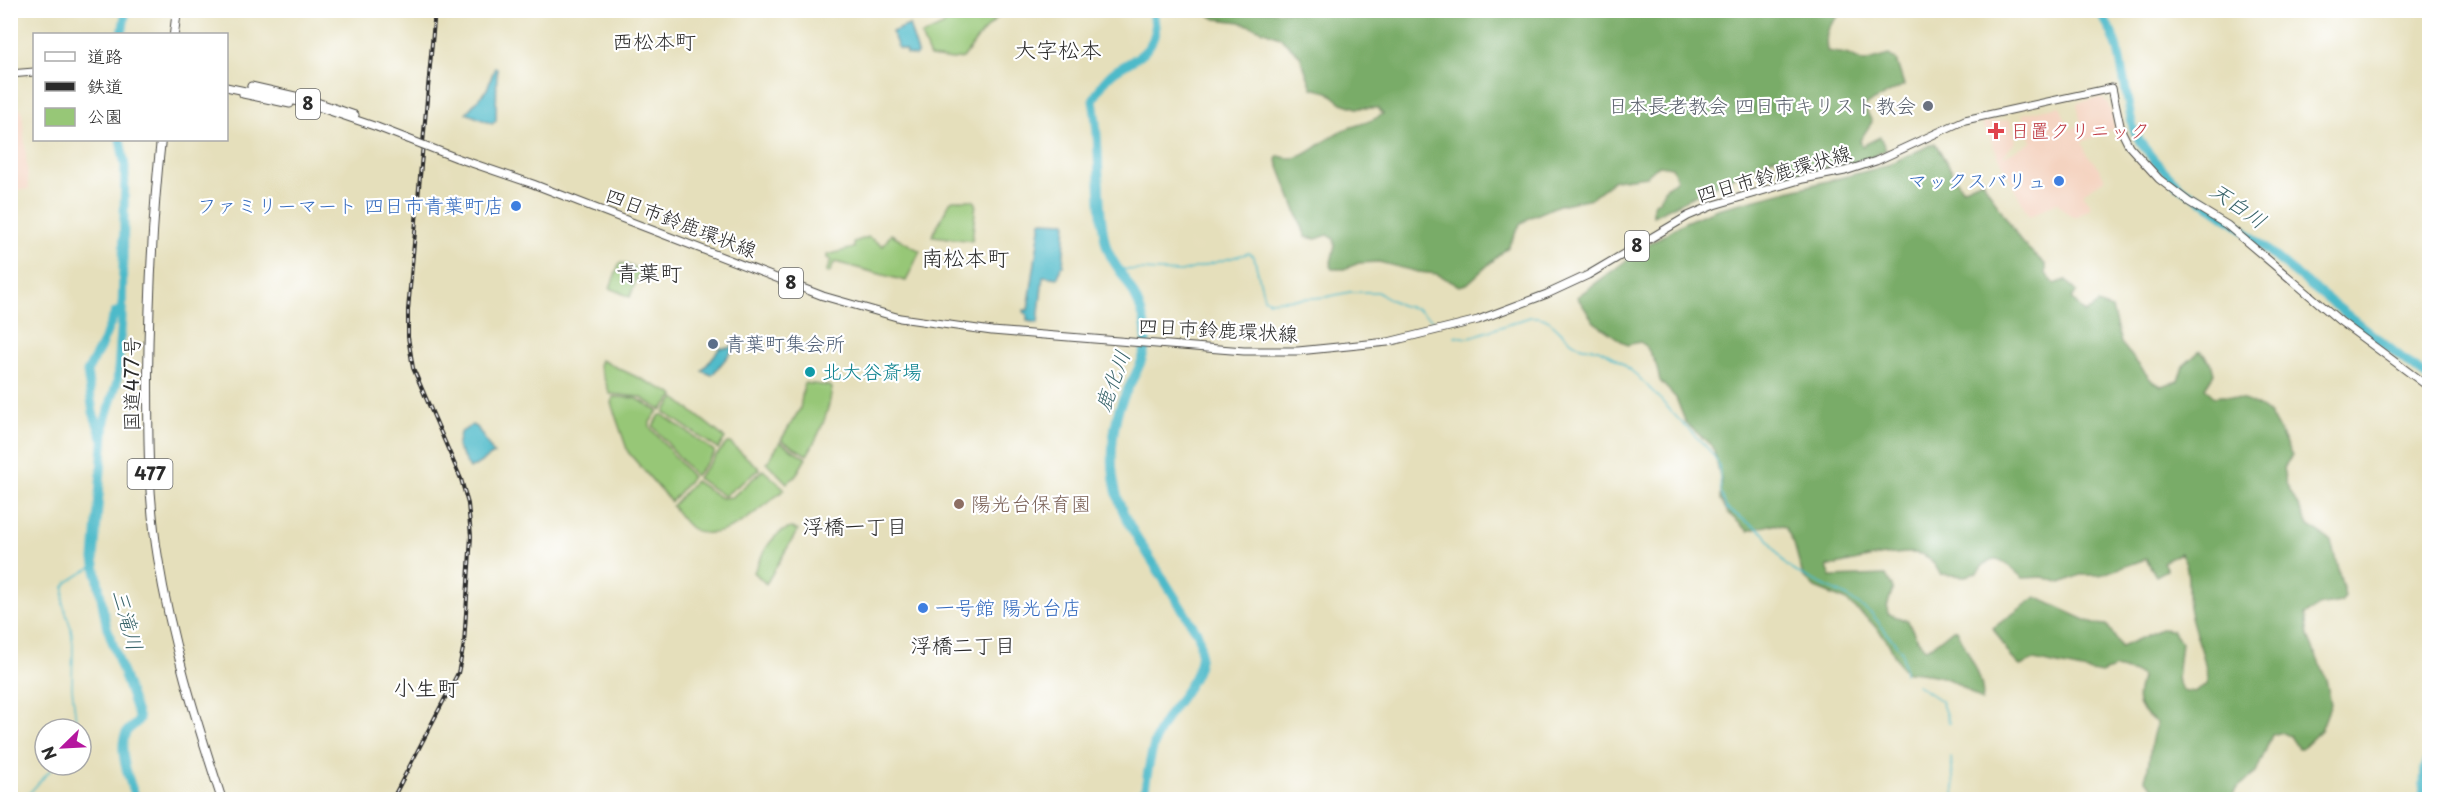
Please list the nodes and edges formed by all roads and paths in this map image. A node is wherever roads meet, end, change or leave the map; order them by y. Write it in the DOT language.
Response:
graph roads {
  1 [pos="177,10"];
  2 [pos="174,33"];
  3 [pos="33,72"];
  4 [pos="10,74"];
  5 [pos="251,86"];
  6 [pos="228,87"];
  7 [pos="243,94"];
  8 [pos="377,127"];
  9 [pos="161,141"];
  10 [pos="2430,388"];
  11 [pos="222,800"];
  1 -- 2 [label="highway"];
  3 -- 4 [label="main road"];
  5 -- 8 [label="main road, 8"];
  6 -- 8 [label="main road, 四日市鈴鹿環状線 / 8"];
  7 -- 8 [label="main road, 8"];
  8 -- 10 [label="main road, 四日市鈴鹿環状線 / 8, bridge"];
  9 -- 11 [label="highway, 国道477号 / 477"];
}
